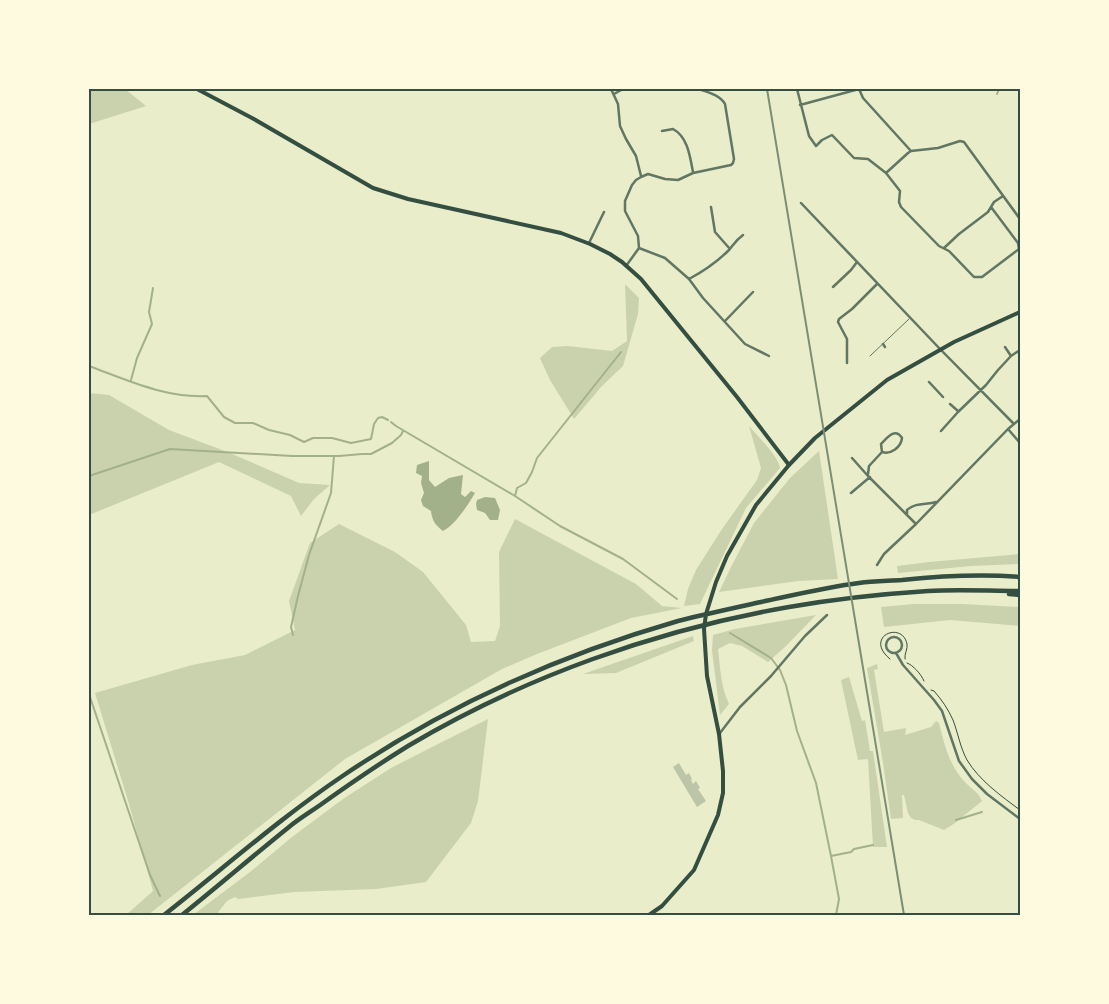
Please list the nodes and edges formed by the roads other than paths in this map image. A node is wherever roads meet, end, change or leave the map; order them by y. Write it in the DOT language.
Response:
graph roads {
  1 [pos="197,89"];
  2 [pos="611,89"];
  3 [pos="623,89"];
  4 [pos="698,89"];
  5 [pos="797,89"];
  6 [pos="859,89"];
  7 [pos="613,94"];
  8 [pos="800,105"];
  9 [pos="662,131"];
  10 [pos="911,151"];
  11 [pos="694,173"];
  12 [pos="886,173"];
  13 [pos="641,177"];
  14 [pos="1003,196"];
  15 [pos="800,203"];
  16 [pos="711,207"];
  17 [pos="991,207"];
  18 [pos="604,212"];
  19 [pos="1020,219"];
  20 [pos="743,235"];
  21 [pos="589,243"];
  22 [pos="639,248"];
  23 [pos="944,248"];
  24 [pos="730,249"];
  25 [pos="857,262"];
  26 [pos="626,266"];
  27 [pos="689,280"];
  28 [pos="878,284"];
  29 [pos="833,287"];
  30 [pos="753,292"];
  31 [pos="1020,312"];
  32 [pos="911,318"];
  33 [pos="725,321"];
  34 [pos="1006,348"];
  35 [pos="940,350"];
  36 [pos="1020,350"];
  37 [pos="847,352"];
  38 [pos="851,352"];
  39 [pos="769,356"];
  40 [pos="870,356"];
  41 [pos="1011,356"];
  42 [pos="847,363"];
  43 [pos="929,382"];
  44 [pos="980,390"];
  45 [pos="942,397"];
  46 [pos="950,404"];
  47 [pos="958,412"];
  48 [pos="1020,419"];
  49 [pos="1014,424"];
  50 [pos="1008,429"];
  51 [pos="941,430"];
  52 [pos="1020,443"];
  53 [pos="882,452"];
  54 [pos="852,458"];
  55 [pos="789,465"];
  56 [pos="869,476"];
  57 [pos="852,493"];
  58 [pos="936,502"];
  59 [pos="907,515"];
  60 [pos="916,524"];
  61 [pos="877,565"];
  62 [pos="1020,575"];
  63 [pos="1020,593"];
  64 [pos="826,615"];
  65 [pos="896,653"];
  66 [pos="719,734"];
  67 [pos="1020,819"];
  68 [pos="164,915"];
  69 [pos="182,915"];
  70 [pos="649,915"];
  1 -- 21 [label="main road"];
  2 -- 7 [label="street"];
  3 -- 7 [label="street"];
  4 -- 11 [label="street"];
  5 -- 8 [label="street"];
  6 -- 8 [label="street"];
  6 -- 10 [label="street"];
  7 -- 13 [label="street"];
  8 -- 12 [label="street"];
  9 -- 11 [label="street"];
  10 -- 12 [label="street"];
  10 -- 14 [label="street"];
  11 -- 13 [label="street"];
  12 -- 23 [label="street"];
  13 -- 22 [label="street"];
  14 -- 17 [label="street"];
  14 -- 19 [label="street"];
  15 -- 25 [label="street"];
  16 -- 24 [label="street"];
  17 -- 23 [label="street"];
  17 -- 23 [label="street"];
  18 -- 21 [label="street"];
  20 -- 24 [label="street"];
  21 -- 26 [label="main road"];
  22 -- 26 [label="street"];
  22 -- 27 [label="street"];
  24 -- 27 [label="street"];
  25 -- 28 [label="street"];
  25 -- 29 [label="street"];
  26 -- 55 [label="main road"];
  27 -- 33 [label="street"];
  28 -- 32 [label="street"];
  28 -- 37 [label="street"];
  30 -- 33 [label="street"];
  31 -- 35 [label="main road"];
  32 -- 35 [label="street"];
  32 -- 40 [label="lane"];
  33 -- 39 [label="street"];
  34 -- 41 [label="street"];
  35 -- 44 [label="street"];
  35 -- 55 [label="main road"];
  36 -- 41 [label="street"];
  37 -- 38 [label="street"];
  37 -- 42 [label="street"];
  41 -- 44 [label="street"];
  43 -- 45 [label="street"];
  44 -- 47 [label="street"];
  44 -- 49 [label="street"];
  46 -- 47 [label="street"];
  47 -- 51 [label="street"];
  48 -- 49 [label="street"];
  49 -- 50 [label="street"];
  50 -- 52 [label="street"];
  50 -- 58 [label="street"];
  53 -- 53 [label="street"];
  53 -- 56 [label="street"];
  54 -- 56 [label="street"];
  55 -- 66 [label="main road"];
  56 -- 57 [label="street"];
  56 -- 59 [label="street"];
  58 -- 59 [label="street"];
  58 -- 60 [label="street"];
  59 -- 60 [label="street"];
  60 -- 61 [label="street"];
  62 -- 68 [label="highway"];
  63 -- 69 [label="highway"];
  64 -- 66 [label="street"];
  65 -- 65 [label="street"];
  65 -- 67 [label="street"];
  66 -- 70 [label="main road"];
}
